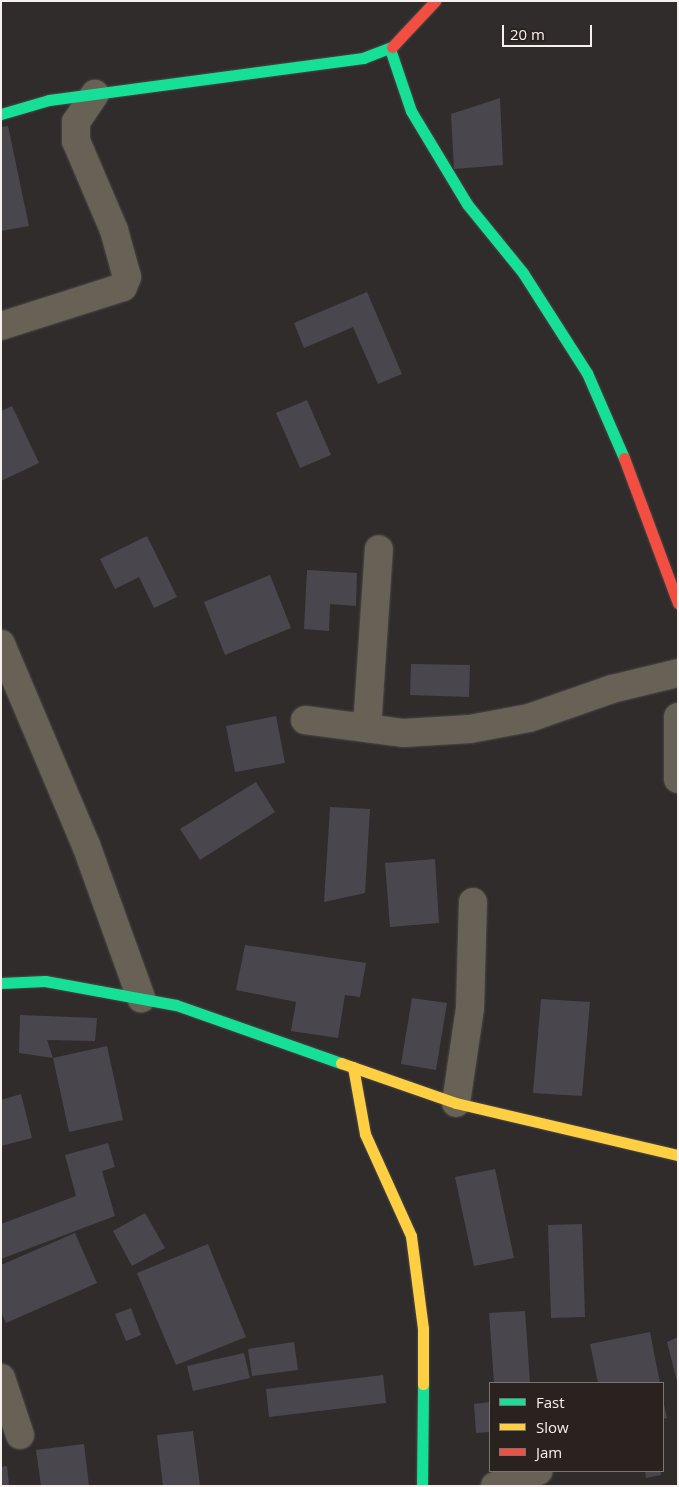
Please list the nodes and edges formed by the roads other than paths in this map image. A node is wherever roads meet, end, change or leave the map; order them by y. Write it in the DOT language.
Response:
graph roads {
  1 [pos="435,1"];
  2 [pos="390,49"];
  3 [pos="95,94"];
  4 [pos="1,114"];
  5 [pos="1,326"];
  6 [pos="379,549"];
  7 [pos="678,603"];
  8 [pos="1,644"];
  9 [pos="678,673"];
  10 [pos="678,717"];
  11 [pos="304,720"];
  12 [pos="367,728"];
  13 [pos="678,779"];
  14 [pos="473,902"];
  15 [pos="1,983"];
  16 [pos="141,998"];
  17 [pos="352,1068"];
  18 [pos="456,1103"];
  19 [pos="678,1155"];
  20 [pos="1,1378"];
  21 [pos="20,1435"];
  22 [pos="535,1472"];
  23 [pos="422,1486"];
  24 [pos="495,1486"];
  1 -- 2 [label="street"];
  2 -- 3 [label="street"];
  2 -- 7 [label="street"];
  3 -- 4 [label="street"];
  3 -- 5 [label="street"];
  6 -- 12 [label="street"];
  8 -- 16 [label="street"];
  9 -- 12 [label="street"];
  10 -- 13 [label="street"];
  11 -- 12 [label="street"];
  14 -- 18 [label="street"];
  15 -- 16 [label="street"];
  16 -- 17 [label="street"];
  17 -- 18 [label="street"];
  17 -- 23 [label="street"];
  18 -- 19 [label="street"];
  20 -- 21 [label="street"];
  22 -- 24 [label="street"];
}
